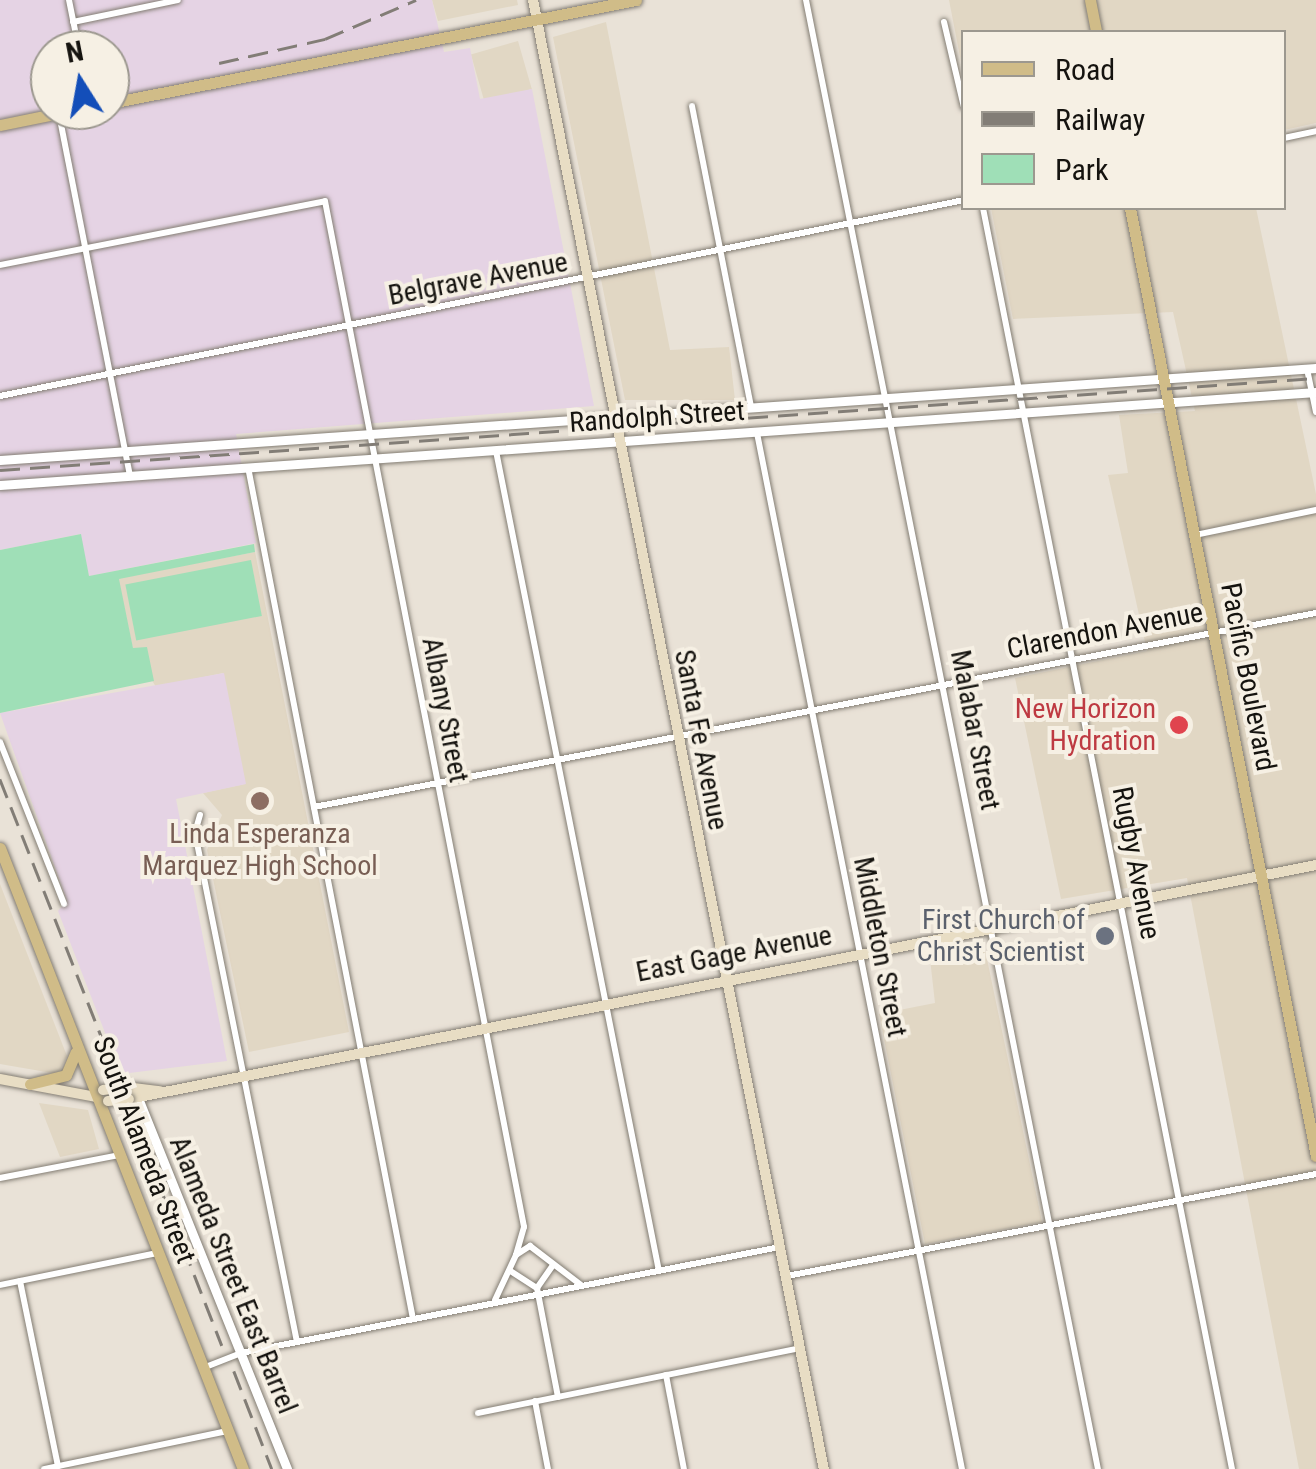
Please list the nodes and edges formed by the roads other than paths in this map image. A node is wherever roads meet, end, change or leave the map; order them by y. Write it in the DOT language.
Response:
graph roads {
  1 [pos="69,0"];
  2 [pos="178,0"];
  3 [pos="533,0"];
  4 [pos="636,0"];
  5 [pos="806,0"];
  6 [pos="1090,0"];
  7 [pos="537,19"];
  8 [pos="73,22"];
  9 [pos="944,22"];
  10 [pos="75,30"];
  11 [pos="1096,30"];
  12 [pos="961,94"];
  13 [pos="130,99"];
  14 [pos="692,106"];
  15 [pos="30,118"];
  16 [pos="0,124"];
  17 [pos="62,130"];
  18 [pos="1316,132"];
  19 [pos="1286,138"];
  20 [pos="961,201"];
  21 [pos="983,210"];
  22 [pos="1130,210"];
  23 [pos="850,221"];
  24 [pos="720,246"];
  25 [pos="85,248"];
  26 [pos="0,265"];
  27 [pos="587,280"];
  28 [pos="351,328"];
  29 [pos="1311,368"];
  30 [pos="110,375"];
  31 [pos="1163,379"];
  32 [pos="1020,388"];
  33 [pos="1314,393"];
  34 [pos="0,396"];
  35 [pos="885,397"];
  36 [pos="1168,404"];
  37 [pos="751,408"];
  38 [pos="1316,412"];
  39 [pos="1025,414"];
  40 [pos="615,416"];
  41 [pos="891,424"];
  42 [pos="757,433"];
  43 [pos="371,434"];
  44 [pos="620,443"];
  45 [pos="496,449"];
  46 [pos="125,451"];
  47 [pos="373,458"];
  48 [pos="0,460"];
  49 [pos="248,468"];
  50 [pos="130,476"];
  51 [pos="0,485"];
  52 [pos="1316,510"];
  53 [pos="1195,535"];
  54 [pos="1316,614"];
  55 [pos="1214,633"];
  56 [pos="1073,660"];
  57 [pos="942,686"];
  58 [pos="811,711"];
  59 [pos="678,736"];
  60 [pos="0,742"];
  61 [pos="555,760"];
  62 [pos="436,783"];
  63 [pos="314,807"];
  64 [pos="200,815"];
  65 [pos="0,848"];
  66 [pos="1316,864"];
  67 [pos="1261,875"];
  68 [pos="1120,902"];
  69 [pos="64,904"];
  70 [pos="992,927"];
  71 [pos="858,954"];
  72 [pos="726,979"];
  73 [pos="603,1002"];
  74 [pos="484,1025"];
  75 [pos="74,1038"];
  76 [pos="361,1048"];
  77 [pos="240,1074"];
  78 [pos="0,1080"];
  79 [pos="30,1084"];
  80 [pos="160,1091"];
  81 [pos="102,1095"];
  82 [pos="134,1099"];
  83 [pos="118,1155"];
  84 [pos="1316,1156"];
  85 [pos="1316,1174"];
  86 [pos="0,1178"];
  87 [pos="1182,1202"];
  88 [pos="524,1227"];
  89 [pos="1050,1227"];
  90 [pos="780,1247"];
  91 [pos="544,1249"];
  92 [pos="920,1252"];
  93 [pos="157,1253"];
  94 [pos="516,1254"];
  95 [pos="554,1264"];
  96 [pos="512,1271"];
  97 [pos="659,1271"];
  98 [pos="786,1277"];
  99 [pos="20,1281"];
  100 [pos="0,1285"];
  101 [pos="582,1286"];
  102 [pos="537,1291"];
  103 [pos="492,1303"];
  104 [pos="414,1319"];
  105 [pos="297,1342"];
  106 [pos="800,1348"];
  107 [pos="241,1352"];
  108 [pos="202,1368"];
  109 [pos="666,1375"];
  110 [pos="558,1397"];
  111 [pos="535,1401"];
  112 [pos="478,1413"];
  113 [pos="228,1432"];
  114 [pos="58,1466"];
  115 [pos="44,1469"];
  116 [pos="243,1469"];
  117 [pos="287,1469"];
  118 [pos="548,1469"];
  119 [pos="684,1469"];
  120 [pos="824,1469"];
  121 [pos="962,1469"];
  122 [pos="1098,1469"];
  123 [pos="1232,1469"];
  1 -- 8 [label="street"];
  2 -- 8 [label="street"];
  3 -- 7 [label="main road, Santa Fe Avenue"];
  4 -- 7 [label="main road"];
  5 -- 23 [label="street, Malabar Street"];
  6 -- 11 [label="main road"];
  7 -- 13 [label="main road"];
  7 -- 27 [label="main road, Santa Fe Avenue"];
  8 -- 10 [label="street"];
  9 -- 12 [label="street"];
  14 -- 24 [label="street"];
  15 -- 16 [label="main road"];
  17 -- 25 [label="street"];
  18 -- 19 [label="street"];
  20 -- 23 [label="street, Belgrave Avenue"];
  21 -- 32 [label="street, Rugby Avenue"];
  22 -- 31 [label="main road, Pacific Boulevard"];
  23 -- 24 [label="street, Belgrave Avenue"];
  23 -- 35 [label="street, Malabar Street"];
  24 -- 27 [label="street, Belgrave Avenue"];
  24 -- 37 [label="street"];
  25 -- 26 [label="street"];
  25 -- 28 [label="street, Albany Street"];
  25 -- 30 [label="street"];
  27 -- 28 [label="street, Belgrave Avenue"];
  27 -- 40 [label="main road, Santa Fe Avenue"];
  28 -- 30 [label="street, Belgrave Avenue"];
  28 -- 43 [label="street, Albany Street"];
  29 -- 31 [label="street, Randolph Street"];
  29 -- 33 [label="street"];
  30 -- 34 [label="street, Belgrave Avenue"];
  30 -- 46 [label="street"];
  31 -- 32 [label="street, Randolph Street"];
  31 -- 36 [label="main road, Pacific Boulevard"];
  32 -- 35 [label="street, Randolph Street"];
  32 -- 39 [label="street, Rugby Avenue"];
  33 -- 36 [label="street, Randolph Street"];
  33 -- 38 [label="street"];
  35 -- 37 [label="street, Randolph Street"];
  35 -- 41 [label="street, Malabar Street"];
  36 -- 39 [label="street, Randolph Street"];
  36 -- 53 [label="main road, Pacific Boulevard"];
  37 -- 40 [label="street, Randolph Street"];
  39 -- 41 [label="street, Randolph Street"];
  39 -- 56 [label="street, Rugby Avenue"];
  40 -- 43 [label="street, Randolph Street"];
  40 -- 44 [label="main road, Santa Fe Avenue"];
  41 -- 42 [label="street, Randolph Street"];
  41 -- 57 [label="street, Malabar Street"];
  42 -- 44 [label="street, Randolph Street"];
  42 -- 58 [label="street, Middleton Street"];
  43 -- 46 [label="street, Randolph Street"];
  43 -- 47 [label="street, Albany Street"];
  44 -- 45 [label="street, Randolph Street"];
  44 -- 59 [label="main road, Santa Fe Avenue"];
  45 -- 47 [label="street, Randolph Street"];
  45 -- 61 [label="street"];
  46 -- 48 [label="street, Randolph Street"];
  46 -- 50 [label="street"];
  47 -- 49 [label="street, Randolph Street"];
  47 -- 62 [label="street, Albany Street"];
  49 -- 50 [label="street, Randolph Street"];
  49 -- 63 [label="street"];
  50 -- 51 [label="street, Randolph Street"];
  52 -- 53 [label="street"];
  53 -- 55 [label="main road, Pacific Boulevard"];
  54 -- 55 [label="street, Clarendon Avenue"];
  55 -- 56 [label="street, Clarendon Avenue"];
  55 -- 67 [label="main road, Pacific Boulevard"];
  56 -- 57 [label="street, Clarendon Avenue"];
  56 -- 68 [label="street, Rugby Avenue"];
  57 -- 58 [label="street, Clarendon Avenue"];
  57 -- 70 [label="street, Malabar Street"];
  58 -- 59 [label="street, Clarendon Avenue"];
  58 -- 71 [label="street, Middleton Street"];
  59 -- 61 [label="street, Clarendon Avenue"];
  59 -- 72 [label="main road, Santa Fe Avenue"];
  60 -- 69 [label="street"];
  61 -- 62 [label="street, Clarendon Avenue"];
  61 -- 73 [label="street"];
  62 -- 63 [label="street, Clarendon Avenue"];
  62 -- 74 [label="street, Albany Street"];
  63 -- 76 [label="street"];
  64 -- 77 [label="street"];
  65 -- 75 [label="main road, South Alameda Street"];
  66 -- 67 [label="main road, East Gage Avenue"];
  67 -- 68 [label="main road, East Gage Avenue"];
  67 -- 84 [label="main road, Pacific Boulevard"];
  68 -- 70 [label="main road, East Gage Avenue"];
  68 -- 87 [label="street, Rugby Avenue"];
  70 -- 71 [label="main road, East Gage Avenue"];
  70 -- 89 [label="street, Malabar Street"];
  71 -- 72 [label="main road, East Gage Avenue"];
  71 -- 92 [label="street, Middleton Street"];
  72 -- 73 [label="main road, East Gage Avenue"];
  72 -- 90 [label="main road, Santa Fe Avenue"];
  73 -- 74 [label="main road, East Gage Avenue"];
  73 -- 97 [label="street"];
  74 -- 76 [label="main road, East Gage Avenue"];
  74 -- 88 [label="street, Albany Street"];
  75 -- 79 [label="main road"];
  75 -- 81 [label="main road, South Alameda Street"];
  76 -- 77 [label="main road, East Gage Avenue"];
  76 -- 104 [label="street"];
  77 -- 80 [label="main road, East Gage Avenue"];
  77 -- 105 [label="street"];
  78 -- 79 [label="main road, East Gage Avenue"];
  79 -- 81 [label="main road, East Gage Avenue"];
  80 -- 81 [label="main road, East Gage Avenue, bridge"];
  80 -- 82 [label="main road, East Gage Avenue"];
  81 -- 82 [label="main road, East Gage Avenue, bridge"];
  81 -- 83 [label="main road, South Alameda Street"];
  82 -- 107 [label="street, Alameda Street East Barrel"];
  83 -- 86 [label="street"];
  83 -- 93 [label="main road, South Alameda Street"];
  85 -- 87 [label="street"];
  87 -- 89 [label="street"];
  87 -- 123 [label="street, Rugby Avenue"];
  88 -- 91 [label="street"];
  88 -- 94 [label="street, Albany Street"];
  89 -- 92 [label="street"];
  89 -- 122 [label="street, Malabar Street"];
  90 -- 97 [label="street"];
  90 -- 98 [label="main road, Santa Fe Avenue"];
  91 -- 94 [label="street"];
  91 -- 95 [label="street"];
  92 -- 98 [label="street"];
  92 -- 121 [label="street, Middleton Street"];
  93 -- 99 [label="street"];
  93 -- 108 [label="main road, South Alameda Street"];
  94 -- 96 [label="street, Albany Street"];
  95 -- 101 [label="street"];
  95 -- 102 [label="street"];
  96 -- 102 [label="street"];
  96 -- 103 [label="street, Albany Street"];
  97 -- 101 [label="street"];
  98 -- 106 [label="main road, Santa Fe Avenue"];
  99 -- 100 [label="street"];
  99 -- 114 [label="street"];
  101 -- 102 [label="street"];
  102 -- 103 [label="street"];
  102 -- 110 [label="street"];
  103 -- 104 [label="street"];
  104 -- 105 [label="street"];
  105 -- 107 [label="street"];
  106 -- 109 [label="street"];
  106 -- 120 [label="main road, Santa Fe Avenue"];
  107 -- 108 [label="street"];
  107 -- 117 [label="street, Alameda Street East Barrel"];
  108 -- 113 [label="main road, South Alameda Street"];
  109 -- 110 [label="street"];
  109 -- 119 [label="street"];
  110 -- 111 [label="street"];
  111 -- 112 [label="street"];
  111 -- 118 [label="street"];
  113 -- 114 [label="street"];
  113 -- 116 [label="main road, South Alameda Street"];
  114 -- 115 [label="street"];
}
